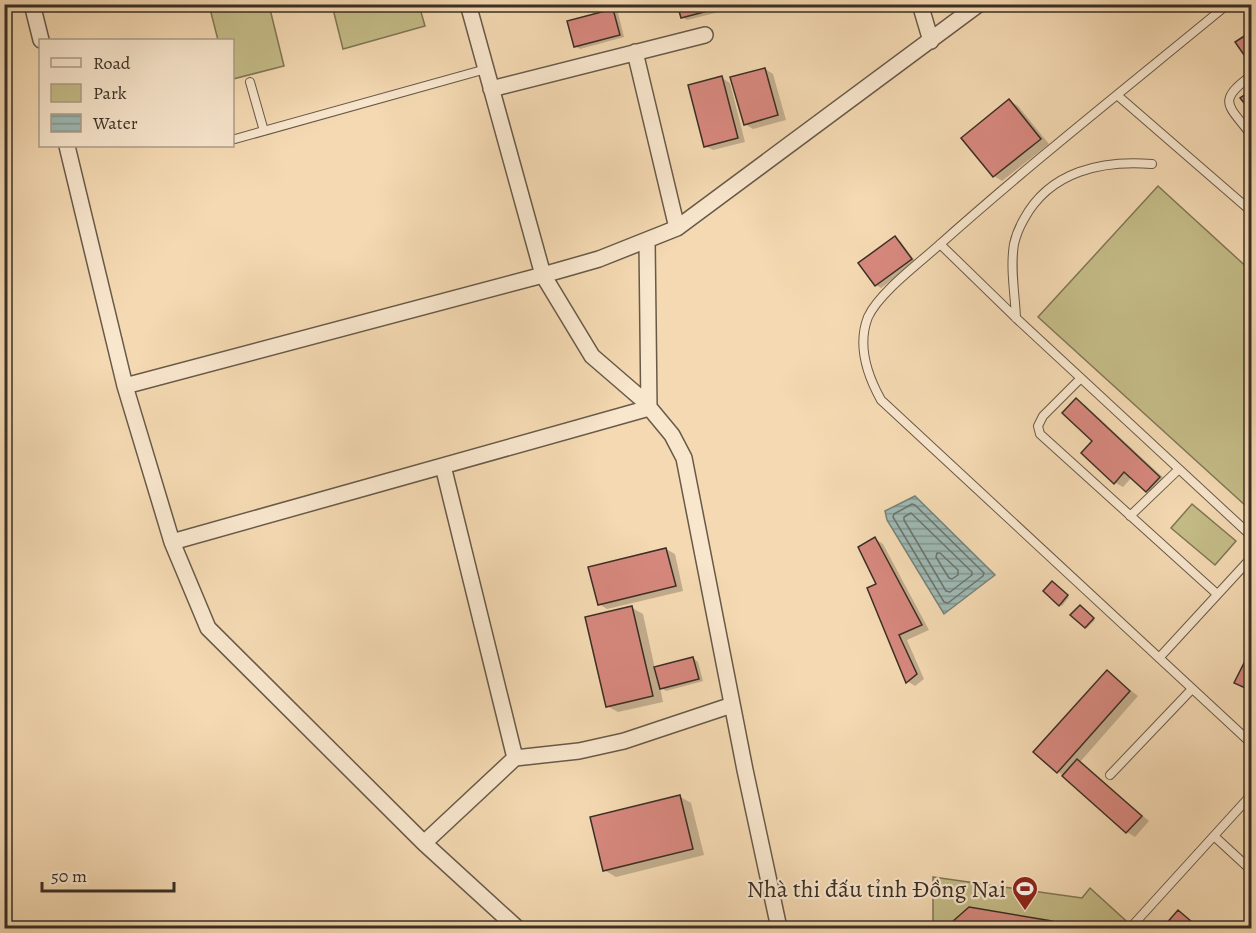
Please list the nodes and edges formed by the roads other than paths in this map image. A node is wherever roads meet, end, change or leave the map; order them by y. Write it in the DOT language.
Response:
graph roads {
  1 [pos="32,4"];
  2 [pos="468,4"];
  3 [pos="920,4"];
  4 [pos="979,4"];
  5 [pos="1228,4"];
  6 [pos="705,35"];
  7 [pos="41,39"];
  8 [pos="931,41"];
  9 [pos="635,52"];
  10 [pos="486,69"];
  11 [pos="1251,75"];
  12 [pos="250,82"];
  13 [pos="491,89"];
  14 [pos="1117,95"];
  15 [pos="264,131"];
  16 [pos="1251,136"];
  17 [pos="236,139"];
  18 [pos="67,147"];
  19 [pos="1152,164"];
  20 [pos="1251,212"];
  21 [pos="677,228"];
  22 [pos="647,240"];
  23 [pos="940,244"];
  24 [pos="543,275"];
  25 [pos="1016,318"];
  26 [pos="1081,378"];
  27 [pos="125,386"];
  28 [pos="649,408"];
  29 [pos="443,466"];
  30 [pos="1179,469"];
  31 [pos="1130,516"];
  32 [pos="1249,532"];
  33 [pos="172,542"];
  34 [pos="1251,542"];
  35 [pos="1251,557"];
  36 [pos="1217,594"];
  37 [pos="1159,658"];
  38 [pos="1192,689"];
  39 [pos="732,705"];
  40 [pos="1251,744"];
  41 [pos="515,758"];
  42 [pos="1110,775"];
  43 [pos="1251,794"];
  44 [pos="1214,837"];
  45 [pos="424,843"];
  46 [pos="1251,871"];
  47 [pos="1132,926"];
  48 [pos="517,928"];
  49 [pos="779,928"];
  1 -- 7 [label="street"];
  2 -- 10 [label="street"];
  3 -- 8 [label="street"];
  4 -- 8 [label="street"];
  5 -- 14 [label="lane"];
  6 -- 9 [label="street"];
  8 -- 21 [label="street"];
  9 -- 13 [label="street"];
  9 -- 21 [label="street"];
  10 -- 13 [label="street"];
  10 -- 15 [label="lane"];
  11 -- 16 [label="lane"];
  12 -- 15 [label="lane"];
  13 -- 24 [label="street"];
  14 -- 20 [label="lane"];
  14 -- 23 [label="lane"];
  15 -- 17 [label="lane"];
  18 -- 27 [label="street"];
  19 -- 25 [label="lane"];
  21 -- 22 [label="street"];
  22 -- 24 [label="street"];
  22 -- 28 [label="street"];
  23 -- 25 [label="lane"];
  23 -- 37 [label="lane"];
  24 -- 27 [label="street"];
  24 -- 28 [label="street"];
  25 -- 26 [label="lane"];
  26 -- 30 [label="lane"];
  26 -- 31 [label="lane"];
  27 -- 33 [label="street"];
  28 -- 29 [label="street"];
  28 -- 39 [label="street"];
  29 -- 33 [label="street"];
  29 -- 41 [label="street"];
  30 -- 31 [label="lane"];
  30 -- 32 [label="lane"];
  31 -- 36 [label="lane"];
  32 -- 34 [label="lane"];
  33 -- 45 [label="street"];
  35 -- 36 [label="lane"];
  36 -- 37 [label="lane"];
  37 -- 38 [label="lane"];
  38 -- 40 [label="lane"];
  38 -- 42 [label="lane"];
  39 -- 41 [label="street"];
  39 -- 49 [label="street"];
  41 -- 45 [label="street"];
  43 -- 44 [label="lane"];
  44 -- 46 [label="lane"];
  44 -- 47 [label="lane"];
  45 -- 48 [label="street"];
}
